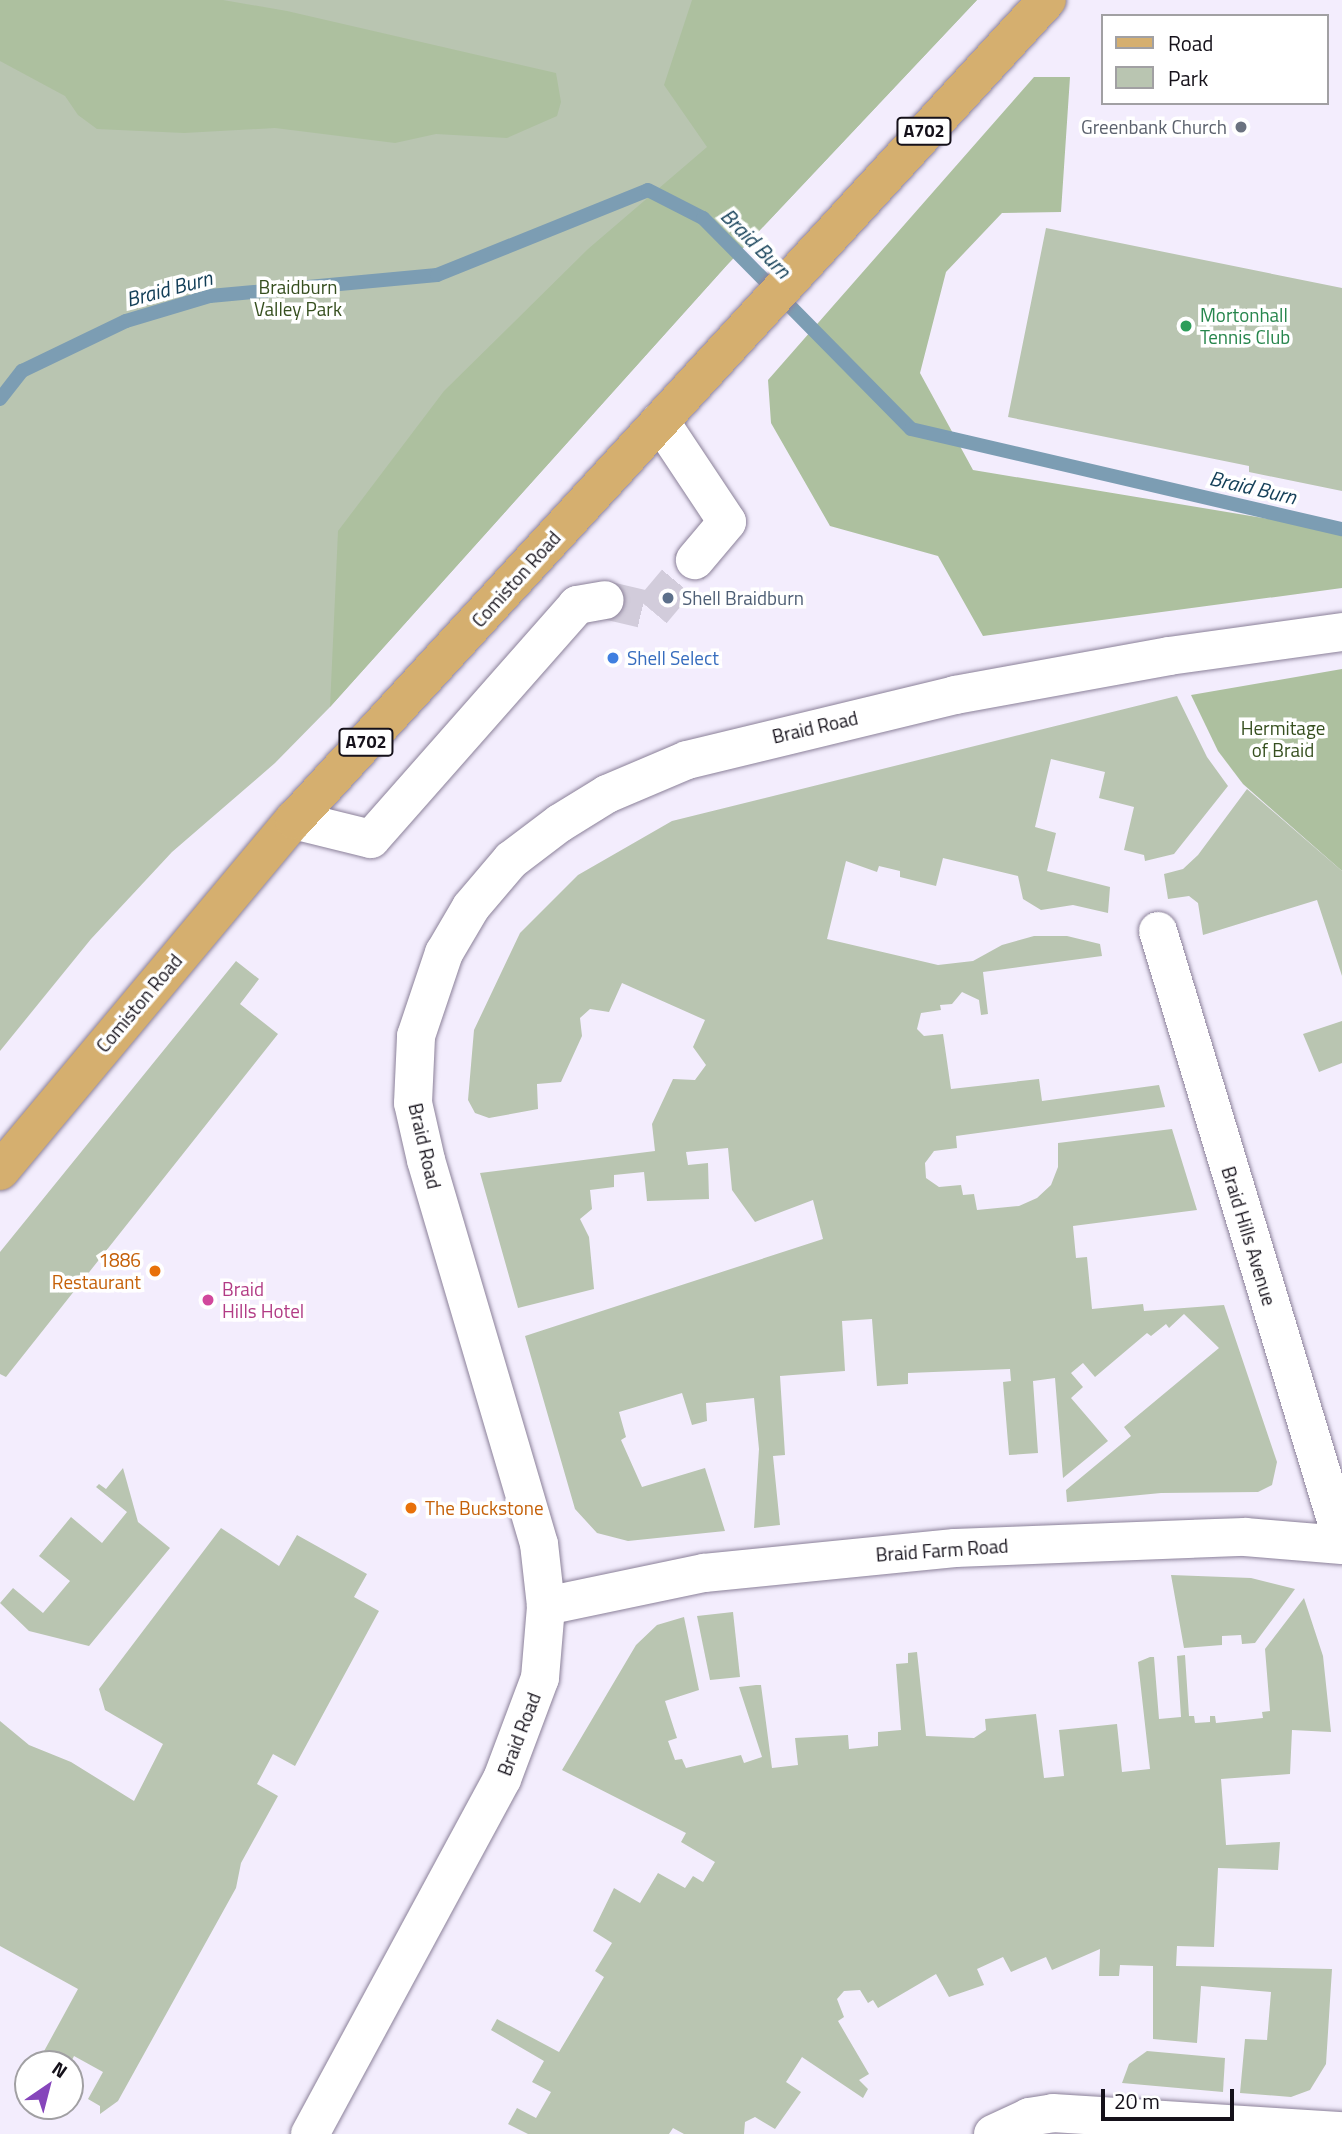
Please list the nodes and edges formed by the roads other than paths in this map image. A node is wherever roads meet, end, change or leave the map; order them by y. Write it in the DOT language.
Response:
graph roads {
  1 [pos="1046,0"];
  2 [pos="660,421"];
  3 [pos="695,561"];
  4 [pos="605,600"];
  5 [pos="1342,632"];
  6 [pos="294,820"];
  7 [pos="1158,931"];
  8 [pos="0,1171"];
  9 [pos="1342,1539"];
  10 [pos="1342,1545"];
  11 [pos="546,1606"];
  12 [pos="1342,2131"];
  13 [pos="310,2134"];
  14 [pos="993,2134"];
  1 -- 2 [label="main road, Comiston Road / A702"];
  2 -- 3 [label="street"];
  2 -- 6 [label="main road, Comiston Road / A702"];
  4 -- 6 [label="street"];
  5 -- 11 [label="street, Braid Road"];
  6 -- 8 [label="main road, Comiston Road / A702"];
  7 -- 9 [label="street, Braid Hills Avenue"];
  10 -- 11 [label="street, Braid Farm Road"];
  11 -- 13 [label="street, Braid Road"];
  12 -- 14 [label="street"];
}
